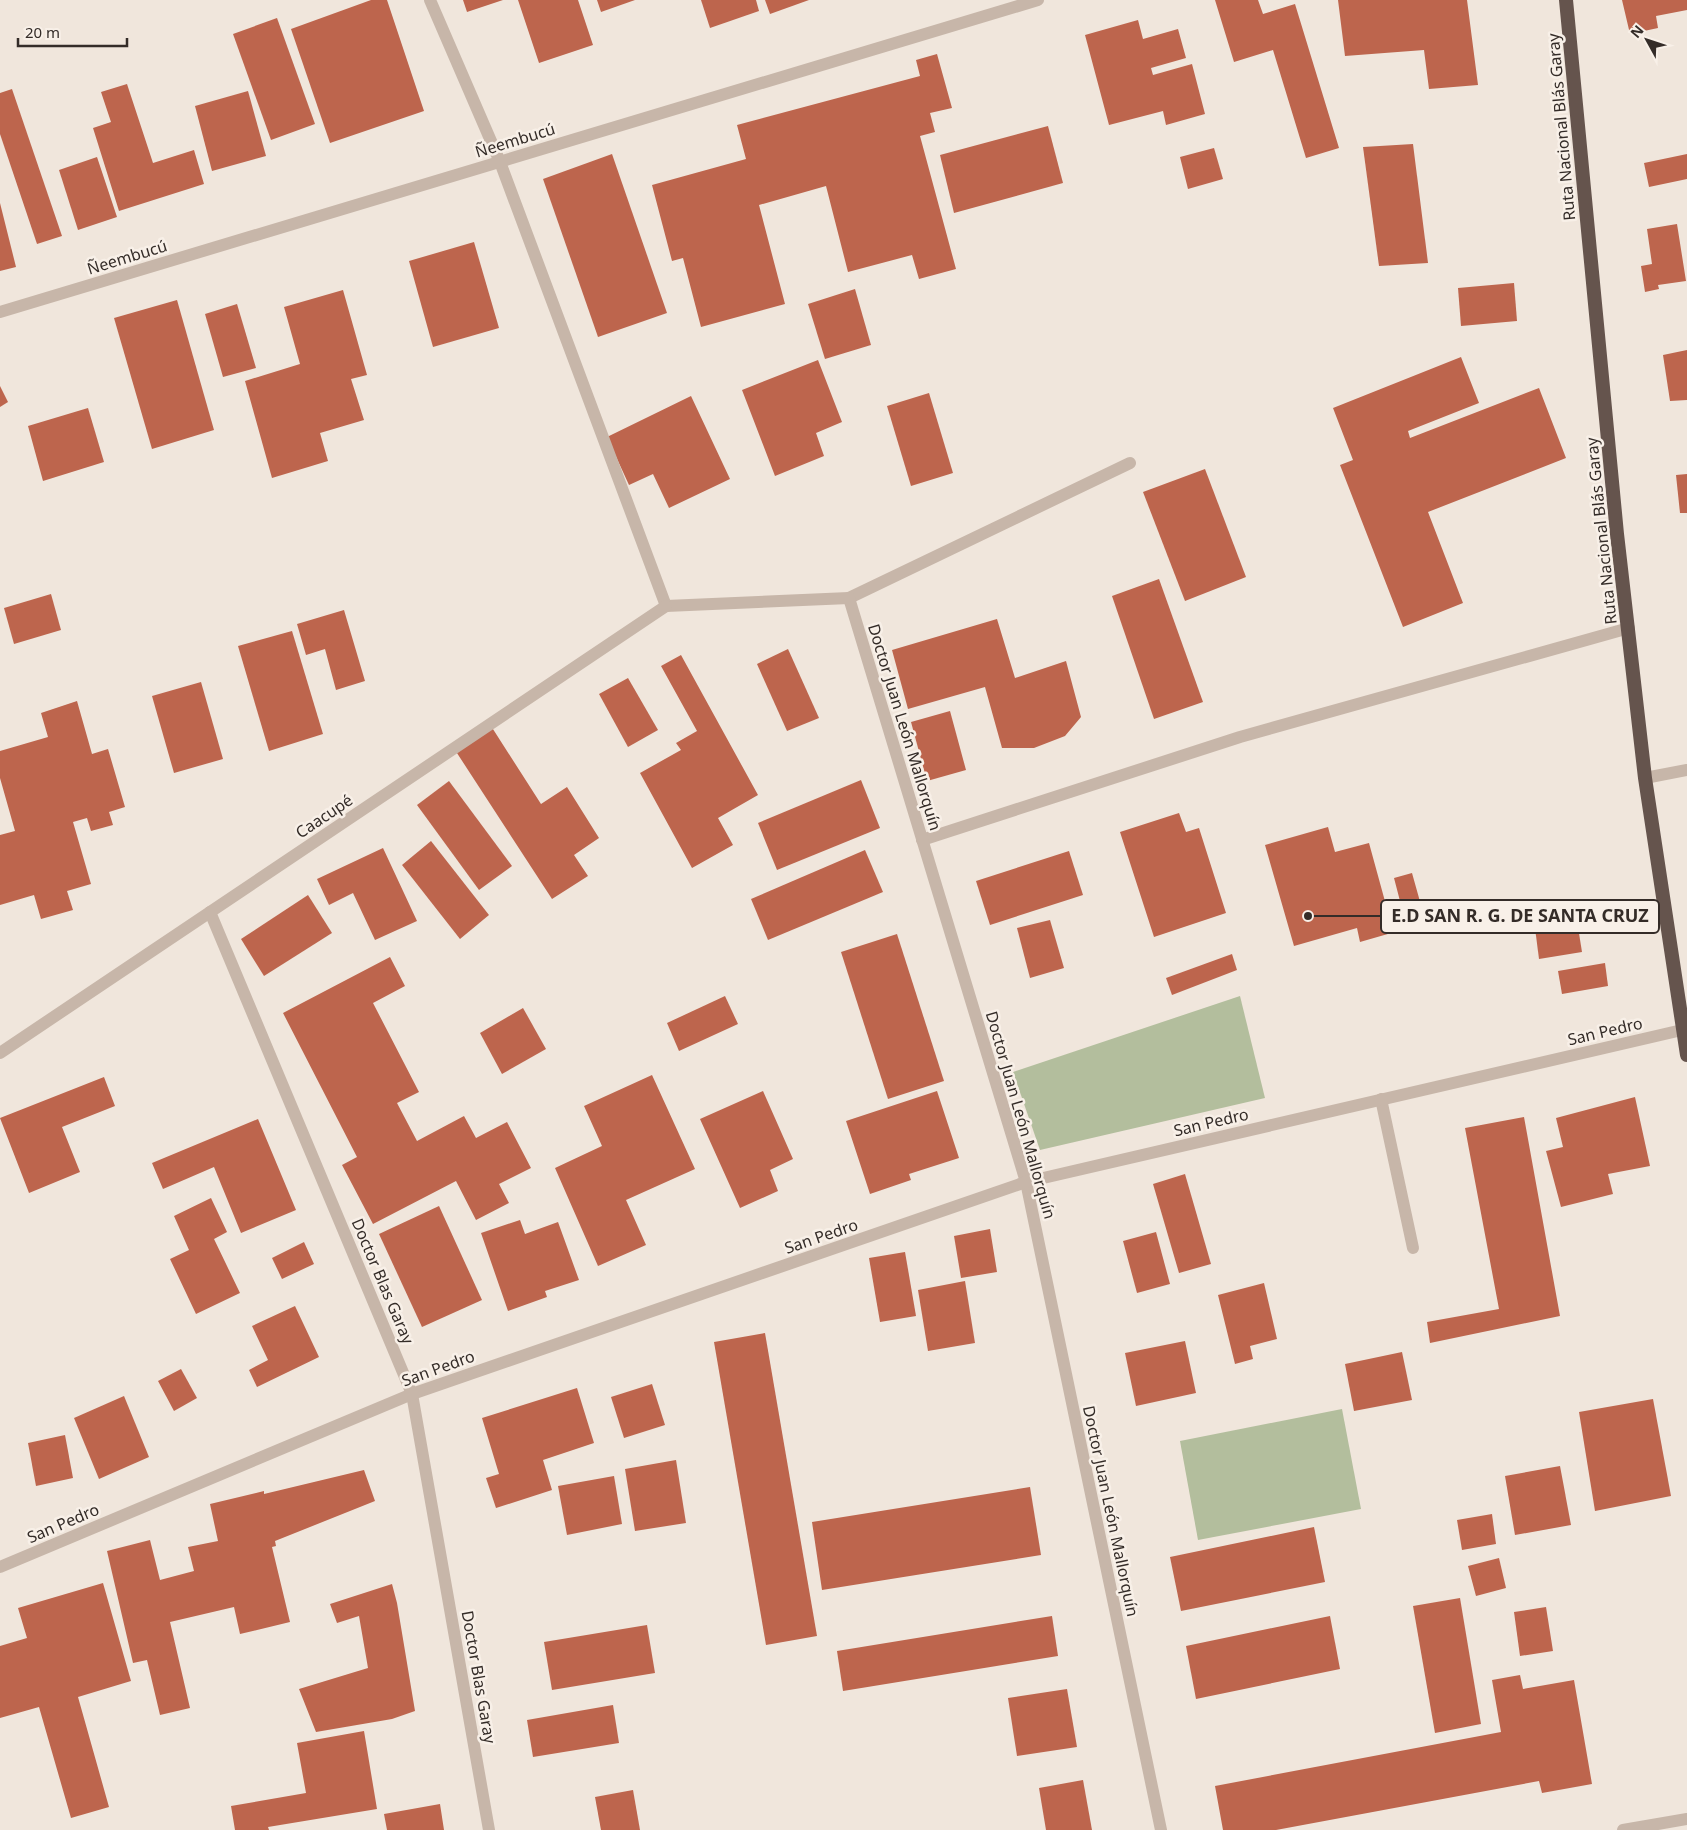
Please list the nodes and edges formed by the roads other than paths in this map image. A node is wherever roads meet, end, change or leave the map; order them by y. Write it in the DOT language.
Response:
graph roads {
  1 [pos="430,0"];
  2 [pos="1038,0"];
  3 [pos="1566,0"];
  4 [pos="500,162"];
  5 [pos="0,312"];
  6 [pos="1130,463"];
  7 [pos="849,598"];
  8 [pos="666,606"];
  9 [pos="1629,628"];
  10 [pos="1687,770"];
  11 [pos="1645,778"];
  12 [pos="922,840"];
  13 [pos="210,912"];
  14 [pos="1682,1030"];
  15 [pos="0,1053"];
  16 [pos="1687,1055"];
  17 [pos="1381,1099"];
  18 [pos="1026,1182"];
  19 [pos="1413,1248"];
  20 [pos="412,1394"];
  21 [pos="0,1567"];
  22 [pos="1687,1819"];
  23 [pos="489,1830"];
  24 [pos="1161,1830"];
  25 [pos="1623,1830"];
  1 -- 4 [label="street"];
  2 -- 4 [label="street, Ñeembucú"];
  3 -- 9 [label="highway, Ruta Nacional Blás Garay"];
  4 -- 5 [label="street, Ñeembucú"];
  4 -- 8 [label="street"];
  6 -- 7 [label="street"];
  7 -- 8 [label="street"];
  7 -- 12 [label="street, Doctor Juan León Mallorquín"];
  8 -- 13 [label="street, Caacupé"];
  9 -- 11 [label="highway, Ruta Nacional Blás Garay"];
  9 -- 12 [label="street"];
  10 -- 11 [label="street"];
  11 -- 14 [label="highway, Ruta Nacional Blás Garay"];
  12 -- 18 [label="street, Doctor Juan León Mallorquín"];
  13 -- 15 [label="street, Caacupé"];
  13 -- 20 [label="street, Doctor Blas Garay"];
  14 -- 16 [label="highway, Ruta Nacional Blás Garay"];
  14 -- 17 [label="street, San Pedro"];
  17 -- 18 [label="street, San Pedro"];
  17 -- 19 [label="street"];
  18 -- 20 [label="street, San Pedro"];
  18 -- 24 [label="street, Doctor Juan León Mallorquín"];
  20 -- 21 [label="street, San Pedro"];
  20 -- 23 [label="street, Doctor Blas Garay"];
  22 -- 25 [label="street"];
}
